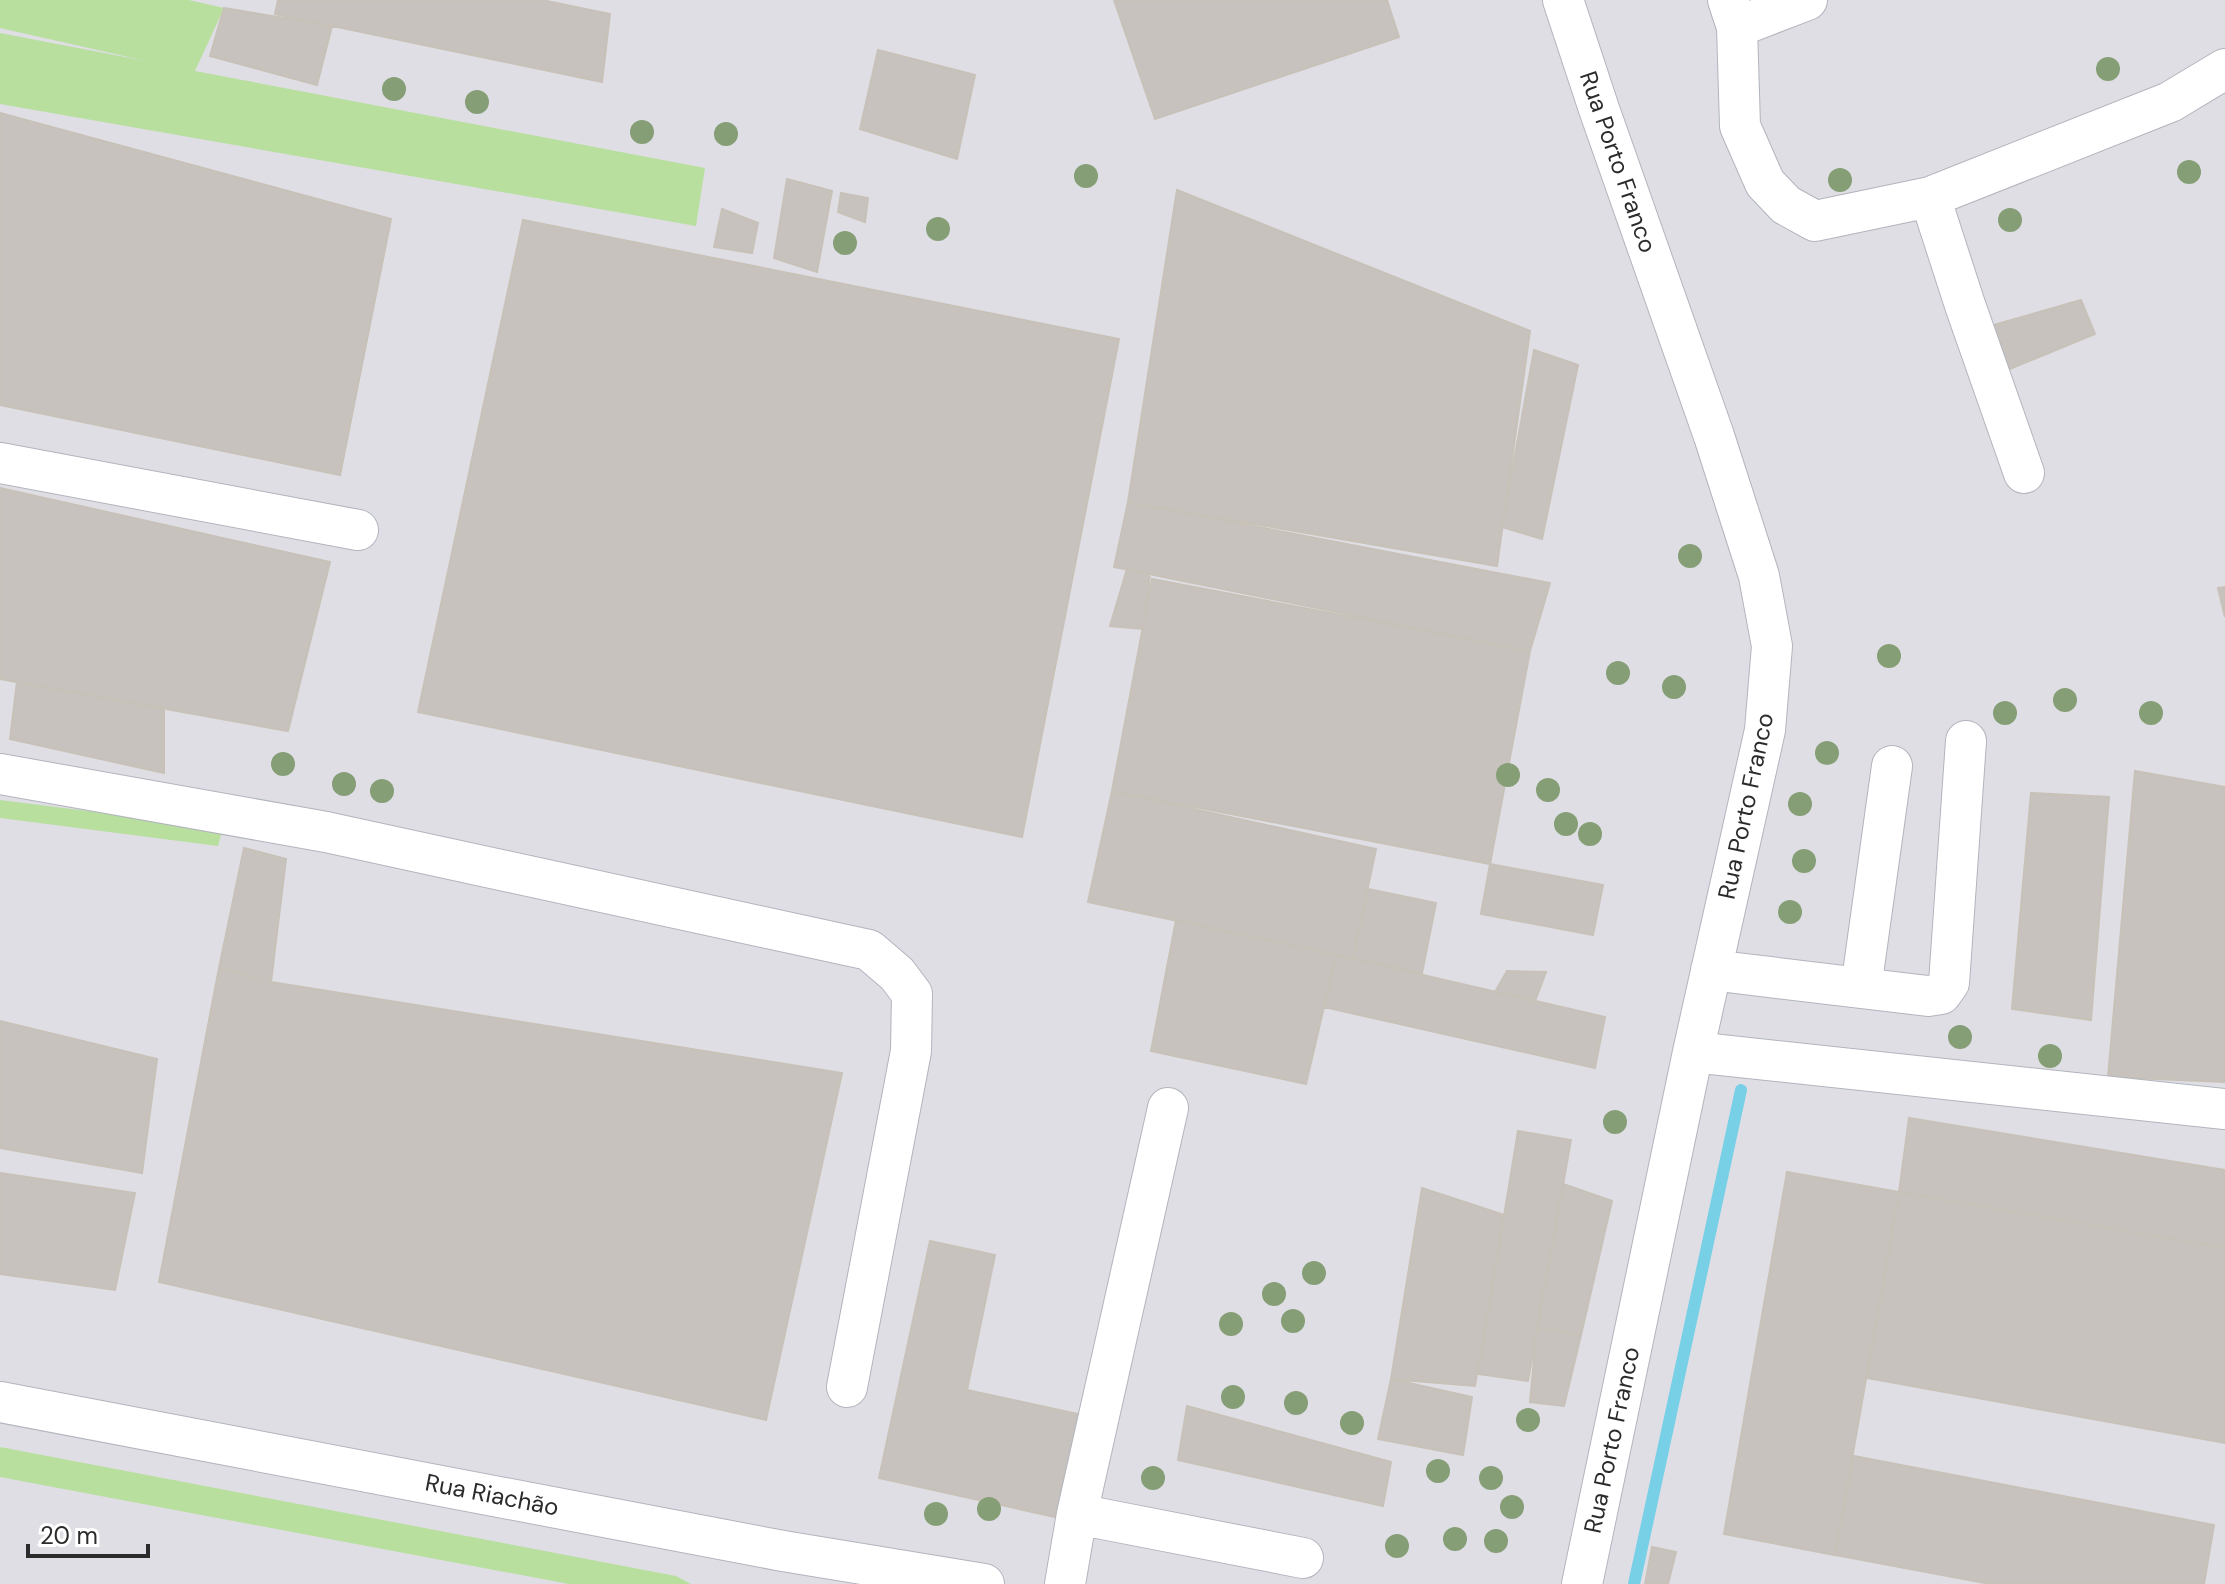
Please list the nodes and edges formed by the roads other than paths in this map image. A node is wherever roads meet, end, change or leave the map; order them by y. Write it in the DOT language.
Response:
graph roads {
  1 [pos="1563,0"];
  2 [pos="1807,0"];
  3 [pos="1733,14"];
  4 [pos="2225,69"];
  5 [pos="1930,197"];
  6 [pos="0,463"];
  7 [pos="2024,473"];
  8 [pos="358,530"];
  9 [pos="1966,741"];
  10 [pos="1892,766"];
  11 [pos="0,774"];
  12 [pos="1711,970"];
  13 [pos="1861,988"];
  14 [pos="1693,1052"];
  15 [pos="1168,1108"];
  16 [pos="2225,1109"];
  17 [pos="847,1387"];
  18 [pos="0,1402"];
  19 [pos="1077,1514"];
  20 [pos="1303,1558"];
  21 [pos="781,1568"];
  22 [pos="984,1584"];
  23 [pos="1065,1584"];
  24 [pos="1582,1584"];
  1 -- 12 [label="street, Rua Porto Franco"];
  2 -- 3 [label="street"];
  3 -- 5 [label="street"];
  4 -- 5 [label="street"];
  5 -- 7 [label="street"];
  6 -- 8 [label="street"];
  9 -- 13 [label="street"];
  10 -- 13 [label="street"];
  11 -- 17 [label="street"];
  12 -- 13 [label="street"];
  12 -- 14 [label="street, Rua Porto Franco"];
  14 -- 16 [label="street"];
  14 -- 24 [label="street, Rua Porto Franco"];
  15 -- 19 [label="street"];
  18 -- 21 [label="street, Rua Riachão"];
  19 -- 20 [label="street"];
  19 -- 23 [label="street"];
  21 -- 22 [label="street, Rua Riachão"];
}
